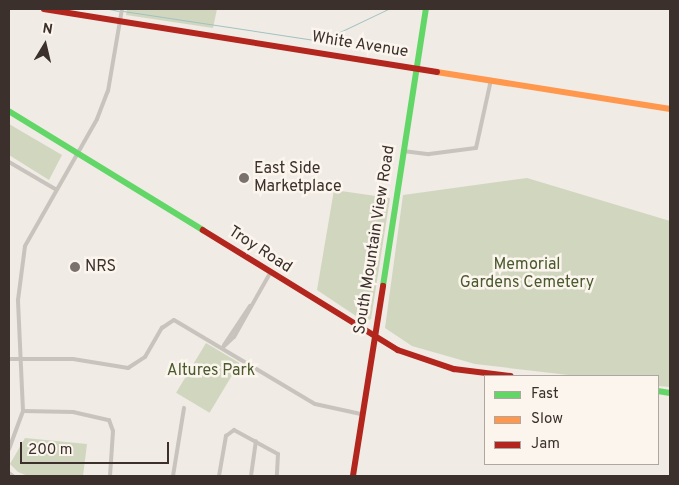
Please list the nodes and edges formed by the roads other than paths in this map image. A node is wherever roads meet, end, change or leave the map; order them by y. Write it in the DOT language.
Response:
graph roads {
  1 [pos="44,9"];
  2 [pos="122,9"];
  3 [pos="426,9"];
  4 [pos="121,19"];
  5 [pos="418,68"];
  6 [pos="491,80"];
  7 [pos="670,110"];
  8 [pos="9,111"];
  9 [pos="403,151"];
  10 [pos="77,153"];
  11 [pos="9,162"];
  12 [pos="55,189"];
  13 [pos="270,273"];
  14 [pos="374,337"];
  15 [pos="222,348"];
  16 [pos="9,359"];
  17 [pos="21,359"];
  18 [pos="502,375"];
  19 [pos="184,408"];
  20 [pos="23,411"];
  21 [pos="361,414"];
  22 [pos="256,441"];
  23 [pos="9,449"];
  24 [pos="9,473"];
  25 [pos="13,476"];
  26 [pos="110,476"];
  27 [pos="173,476"];
  28 [pos="219,476"];
  29 [pos="250,476"];
  30 [pos="277,476"];
  31 [pos="353,476"];
  1 -- 4 [label="street, White Avenue"];
  2 -- 4 [label="street"];
  3 -- 5 [label="street, South Mountain View Road"];
  4 -- 5 [label="street, White Avenue"];
  4 -- 10 [label="street"];
  5 -- 6 [label="street, White Avenue"];
  5 -- 9 [label="street, South Mountain View Road"];
  6 -- 7 [label="street, White Avenue"];
  6 -- 9 [label="street"];
  8 -- 10 [label="street, Troy Road"];
  9 -- 14 [label="street, South Mountain View Road"];
  10 -- 12 [label="street"];
  10 -- 13 [label="street, Troy Road"];
  11 -- 12 [label="street"];
  12 -- 17 [label="street"];
  13 -- 14 [label="street, Troy Road"];
  13 -- 15 [label="street"];
  14 -- 18 [label="street, Troy Road"];
  14 -- 21 [label="street, South Mountain View Road"];
  15 -- 17 [label="street"];
  15 -- 21 [label="street"];
  16 -- 17 [label="street"];
  17 -- 20 [label="street"];
  19 -- 27 [label="street"];
  20 -- 23 [label="street"];
  20 -- 26 [label="street"];
  21 -- 31 [label="street, South Mountain View Road"];
  22 -- 28 [label="street"];
  22 -- 29 [label="street"];
  22 -- 30 [label="street"];
  24 -- 25 [label="street"];
}
